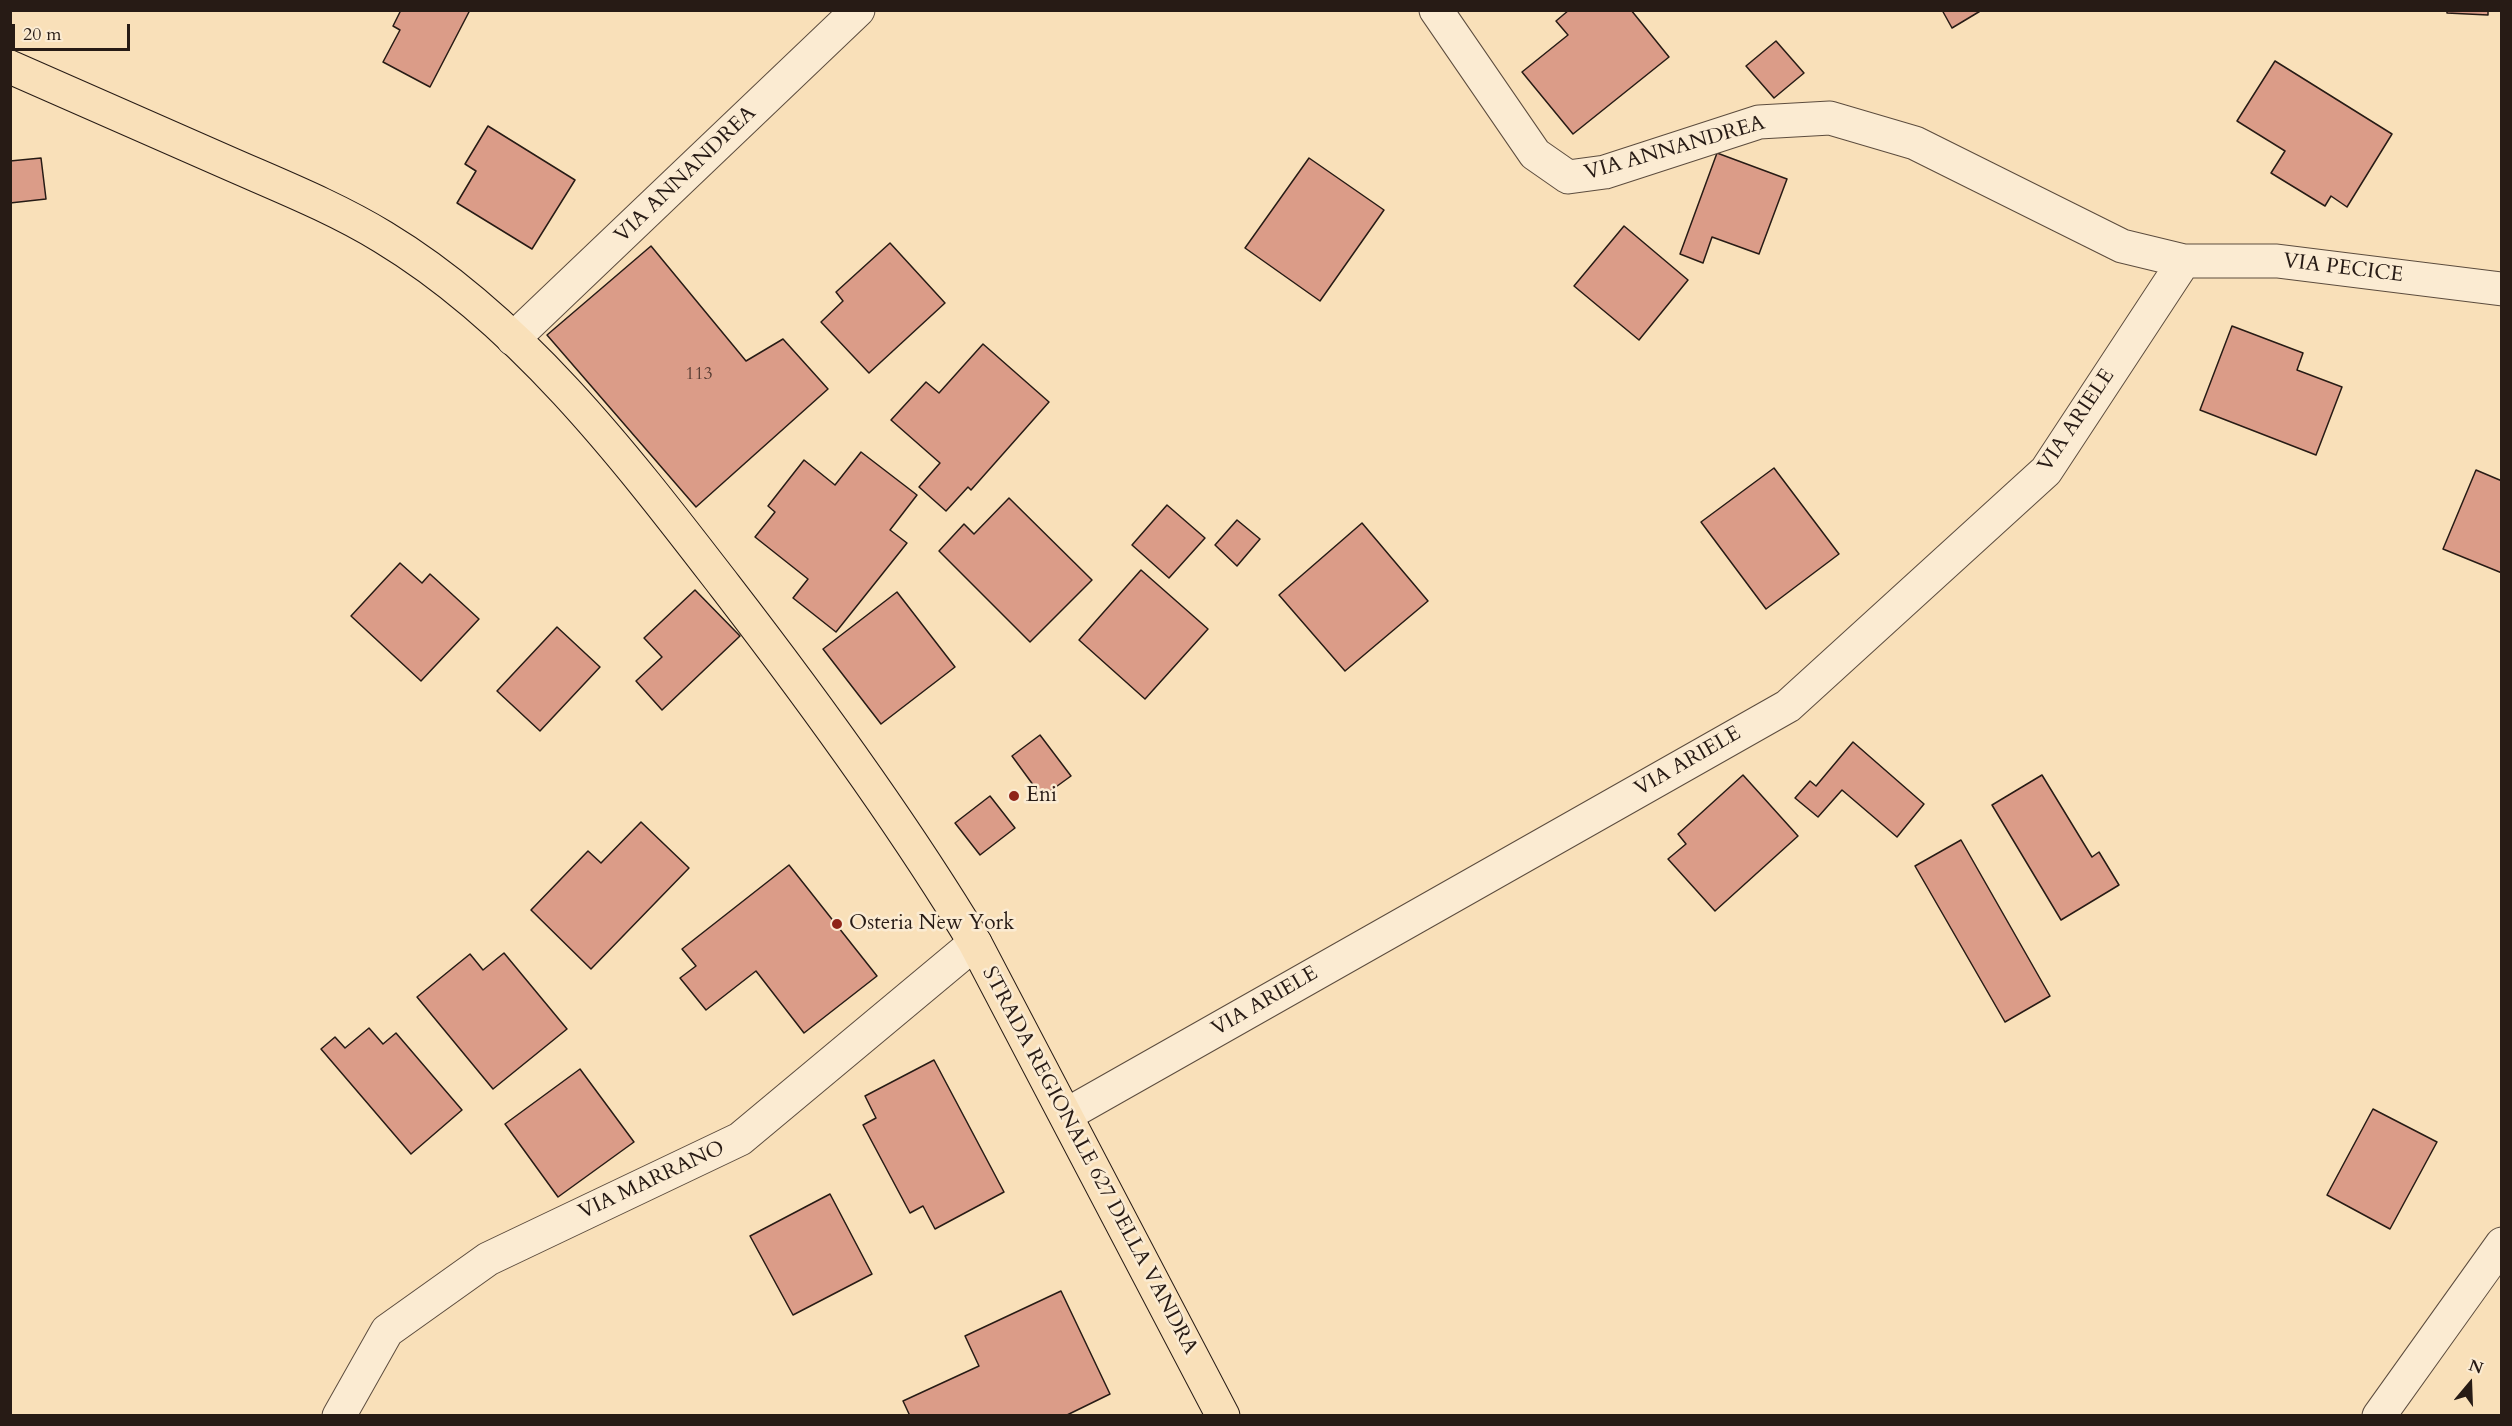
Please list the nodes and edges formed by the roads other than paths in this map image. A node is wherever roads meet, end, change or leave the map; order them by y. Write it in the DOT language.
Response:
graph roads {
  1 [pos="858,10"];
  2 [pos="1436,10"];
  3 [pos="10,67"];
  4 [pos="2184,261"];
  5 [pos="2502,289"];
  6 [pos="513,339"];
  7 [pos="975,944"];
  8 [pos="1066,1114"];
  9 [pos="2502,1244"];
  10 [pos="339,1416"];
  11 [pos="1223,1416"];
  12 [pos="2379,1416"];
  1 -- 6 [label="street, VIA ANNANDREA"];
  2 -- 4 [label="street, VIA ANNANDREA"];
  3 -- 6 [label="main road, STRADA REGIONALE 627 DELLA VANDRA"];
  4 -- 5 [label="street, VIA PECICE"];
  4 -- 8 [label="street, VIA ARIELE"];
  6 -- 7 [label="main road, STRADA REGIONALE 627 DELLA VANDRA"];
  7 -- 8 [label="main road, STRADA REGIONALE 627 DELLA VANDRA"];
  7 -- 10 [label="street, VIA MARRANO"];
  8 -- 11 [label="main road, STRADA REGIONALE 627 DELLA VANDRA"];
  9 -- 12 [label="street"];
}
